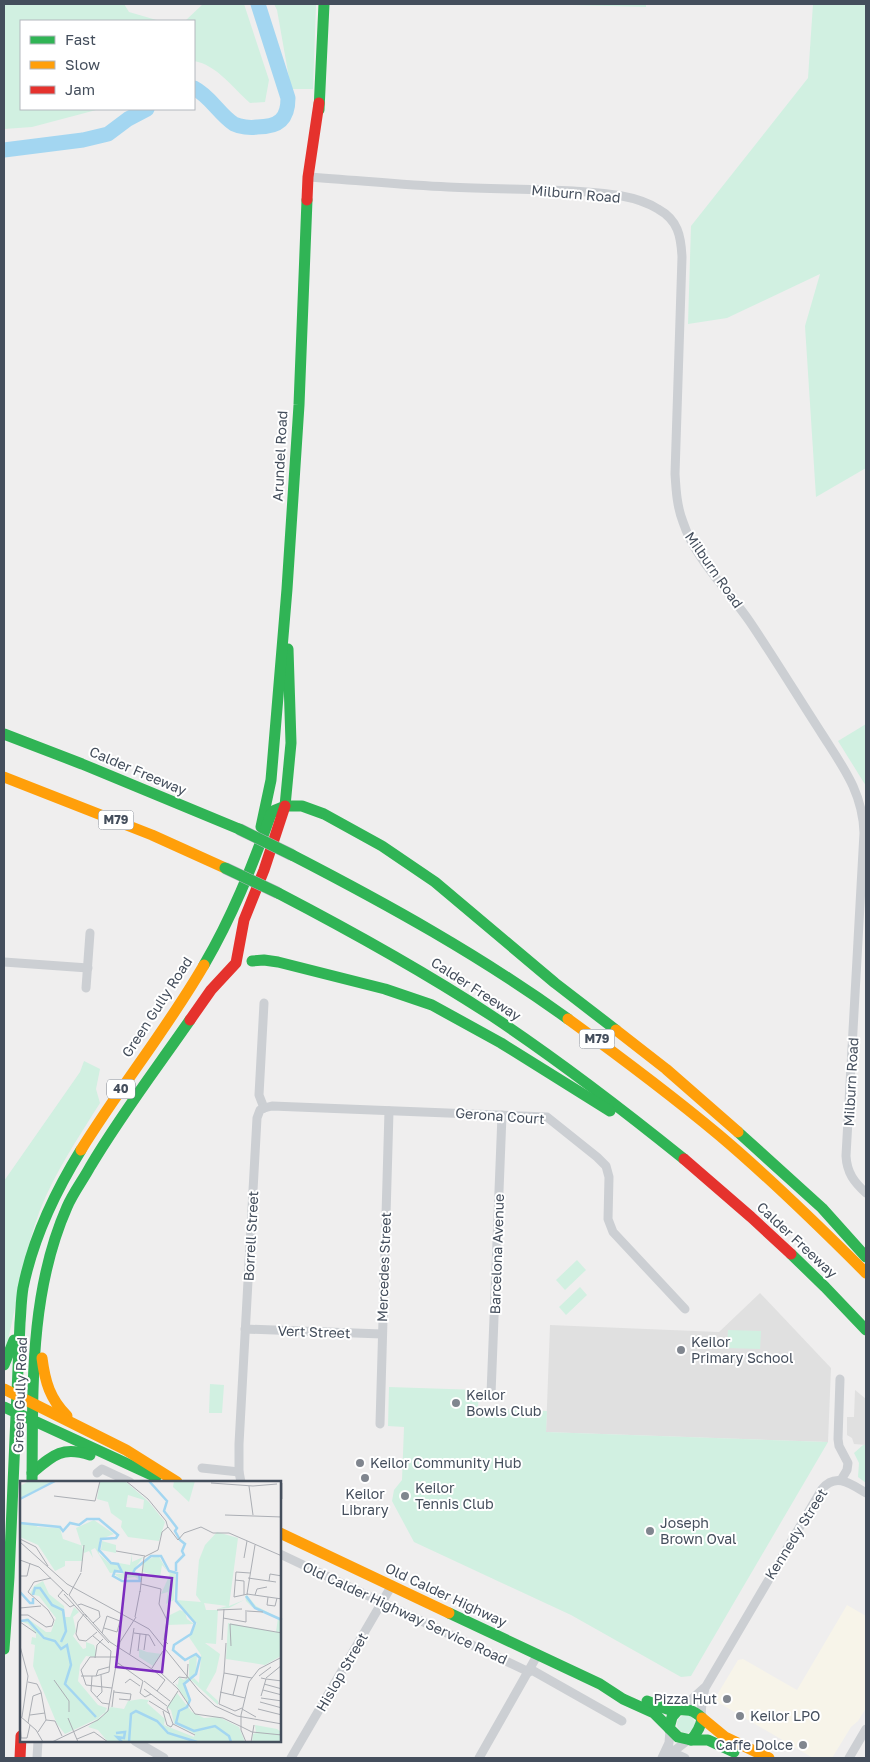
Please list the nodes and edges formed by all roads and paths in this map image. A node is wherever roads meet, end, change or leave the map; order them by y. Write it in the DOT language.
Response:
graph roads {
  1 [pos="324,4"];
  2 [pos="312,177"];
  3 [pos="288,589"];
  4 [pos="4,734"];
  5 [pos="4,777"];
  6 [pos="285,806"];
  7 [pos="264,815"];
  8 [pos="235,905"];
  9 [pos="90,933"];
  10 [pos="213,949"];
  11 [pos="4,962"];
  12 [pos="236,963"];
  13 [pos="88,968"];
  14 [pos="86,988"];
  15 [pos="264,1003"];
  16 [pos="264,1108"];
  17 [pos="389,1111"];
  18 [pos="502,1115"];
  19 [pos="701,1172"];
  20 [pos="866,1193"];
  21 [pos="866,1257"];
  22 [pos="866,1273"];
  23 [pos="22,1305"];
  24 [pos="685,1309"];
  25 [pos="38,1313"];
  26 [pos="246,1329"];
  27 [pos="866,1330"];
  28 [pos="382,1334"];
  29 [pos="4,1365"];
  30 [pos="840,1379"];
  31 [pos="4,1389"];
  32 [pos="491,1394"];
  33 [pos="17,1395"];
  34 [pos="33,1403"];
  35 [pos="4,1407"];
  36 [pos="16,1412"];
  37 [pos="33,1421"];
  38 [pos="380,1424"];
  39 [pos="77,1425"];
  40 [pos="127,1465"];
  41 [pos="202,1468"];
  42 [pos="239,1472"];
  43 [pos="97,1473"];
  44 [pos="32,1480"];
  45 [pos="841,1480"];
  46 [pos="128,1481"];
  47 [pos="167,1481"];
  48 [pos="175,1481"];
  49 [pos="236,1481"];
  50 [pos="242,1481"];
  51 [pos="866,1493"];
  52 [pos="281,1533"];
  53 [pos="281,1554"];
  54 [pos="6,1576"];
  55 [pos="392,1585"];
  56 [pos="382,1602"];
  57 [pos="4,1649"];
  58 [pos="538,1654"];
  59 [pos="530,1670"];
  60 [pos="600,1684"];
  61 [pos="705,1688"];
  62 [pos="680,1709"];
  63 [pos="701,1718"];
  64 [pos="622,1721"];
  65 [pos="670,1729"];
  66 [pos="866,1729"];
  67 [pos="689,1740"];
  68 [pos="21,1742"];
  69 [pos="38,1742"];
  70 [pos="136,1742"];
  71 [pos="667,1753"];
  72 [pos="20,1758"];
  73 [pos="37,1758"];
  74 [pos="164,1758"];
  75 [pos="291,1758"];
  76 [pos="478,1758"];
  77 [pos="685,1758"];
  78 [pos="748,1758"];
  79 [pos="770,1758"];
  80 [pos="849,1758"];
  1 -- 2 [label="main road, Arundel Road"];
  2 -- 3 [label="main road, Arundel Road"];
  2 -- 20 [label="street, Milburn Road"];
  3 -- 6 [label="main road, Arundel Road"];
  3 -- 7 [label="main road, Arundel Road"];
  4 -- 22 [label="main road, Calder Freeway / M79, bridge"];
  5 -- 19 [label="main road, Calder Freeway / M79, bridge"];
  6 -- 8 [label="main road"];
  6 -- 12 [label="main road"];
  6 -- 21 [label="main road"];
  7 -- 8 [label="main road, Green Gully Road"];
  8 -- 10 [label="main road, Green Gully Road"];
  9 -- 13 [label="street"];
  10 -- 12 [label="main road"];
  10 -- 23 [label="main road, Green Gully Road / 40"];
  11 -- 13 [label="street"];
  12 -- 19 [label="main road"];
  12 -- 25 [label="main road, Green Gully Road / 40"];
  13 -- 14 [label="street"];
  15 -- 16 [label="street, Borrell Street"];
  16 -- 17 [label="street, Gerona Court"];
  16 -- 26 [label="street, Borrell Street"];
  17 -- 18 [label="street, Gerona Court"];
  17 -- 28 [label="street, Mercedes Street"];
  18 -- 24 [label="street, Gerona Court"];
  18 -- 32 [label="street, Barcelona Avenue"];
  19 -- 27 [label="main road, Calder Freeway / M79"];
  23 -- 29 [label="main road"];
  23 -- 33 [label="main road, Green Gully Road / 40"];
  25 -- 34 [label="main road, Green Gully Road / 40"];
  25 -- 39 [label="main road"];
  26 -- 28 [label="street, Vert Street"];
  26 -- 42 [label="street, Borrell Street"];
  28 -- 38 [label="street, Mercedes Street"];
  30 -- 45 [label="street, Kennedy Street"];
  31 -- 33 [label="main road"];
  33 -- 34 [label="main road"];
  33 -- 36 [label="main road, Green Gully Road / 40"];
  34 -- 37 [label="main road, Green Gully Road / 40"];
  34 -- 39 [label="main road"];
  35 -- 36 [label="main road"];
  36 -- 37 [label="main road"];
  36 -- 54 [label="main road, Green Gully Road / 40"];
  37 -- 40 [label="main road"];
  37 -- 44 [label="main road, Green Gully Road / 40"];
  39 -- 48 [label="main road"];
  40 -- 44 [label="main road"];
  40 -- 47 [label="main road"];
  41 -- 42 [label="street"];
  42 -- 49 [label="street, Borrell Street"];
  42 -- 50 [label="street, Borrell Street"];
  43 -- 46 [label="street"];
  45 -- 51 [label="street"];
  45 -- 61 [label="street, Kennedy Street"];
  52 -- 55 [label="main road, Old Calder Highway"];
  53 -- 56 [label="street, Old Calder Highway Service Road"];
  54 -- 57 [label="main road, Green Gully Road / 40"];
  55 -- 56 [label="street, Hislop Street"];
  55 -- 58 [label="main road, Old Calder Highway"];
  56 -- 59 [label="street, Old Calder Highway Service Road"];
  56 -- 75 [label="street, Hislop Street"];
  58 -- 59 [label="street"];
  58 -- 60 [label="main road, Old Calder Highway"];
  59 -- 64 [label="street, Old Calder Highway Service Road"];
  59 -- 76 [label="street"];
  60 -- 62 [label="main road, Old Calder Highway"];
  60 -- 65 [label="main road, Old Calder Highway"];
  61 -- 62 [label="street, Kennedy Street"];
  61 -- 63 [label="street, Kennedy Street"];
  62 -- 63 [label="main road"];
  62 -- 65 [label="main road"];
  63 -- 67 [label="main road"];
  63 -- 79 [label="main road"];
  65 -- 67 [label="main road"];
  65 -- 71 [label="street"];
  66 -- 80 [label="street"];
  67 -- 71 [label="street"];
  67 -- 78 [label="main road"];
  68 -- 72 [label="main road"];
  69 -- 73 [label="street"];
  70 -- 74 [label="street"];
  71 -- 77 [label="street"];
}
